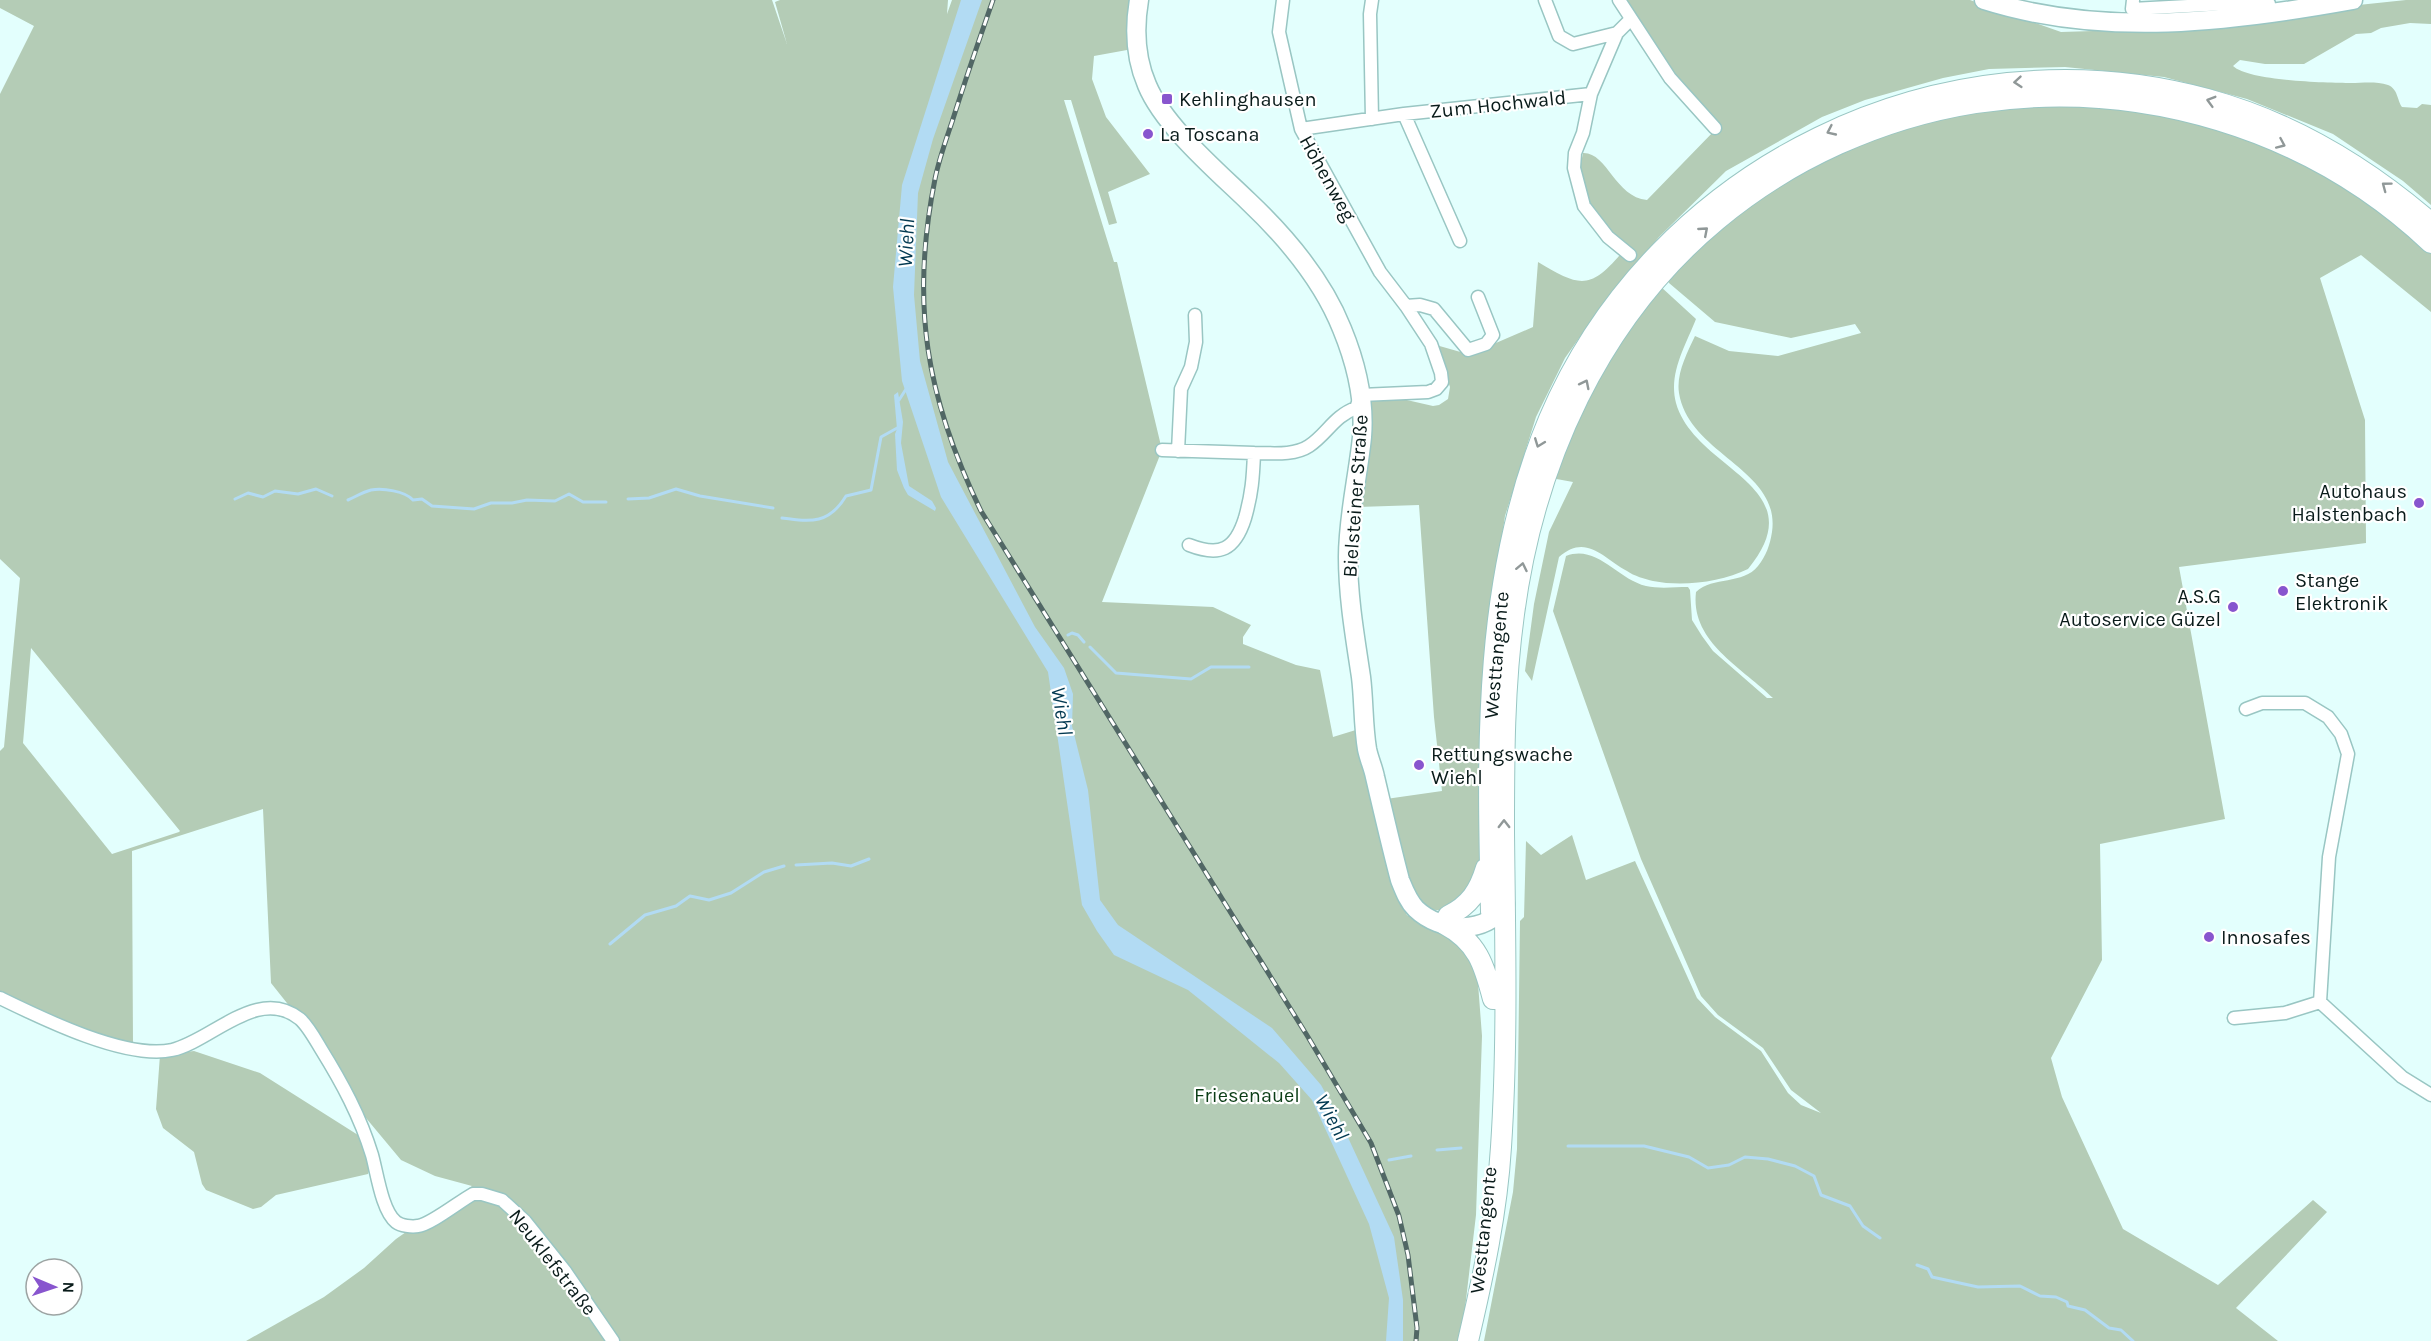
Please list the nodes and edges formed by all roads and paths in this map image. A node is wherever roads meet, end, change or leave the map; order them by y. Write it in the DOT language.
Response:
graph roads {
  1 [pos="1139,0"];
  2 [pos="1283,0"];
  3 [pos="1372,0"];
  4 [pos="1545,0"];
  5 [pos="1619,0"];
  6 [pos="1984,0"];
  7 [pos="2133,0"];
  8 [pos="2353,0"];
  9 [pos="2270,15"];
  10 [pos="1631,19"];
  11 [pos="1617,33"];
  12 [pos="1591,94"];
  13 [pos="1404,114"];
  14 [pos="1372,118"];
  15 [pos="1715,128"];
  16 [pos="1300,129"];
  17 [pos="2431,223"];
  18 [pos="1460,241"];
  19 [pos="2431,243"];
  20 [pos="1630,255"];
  21 [pos="1478,297"];
  22 [pos="1406,306"];
  23 [pos="1195,315"];
  24 [pos="1361,395"];
  25 [pos="1162,450"];
  26 [pos="1178,451"];
  27 [pos="1254,453"];
  28 [pos="1189,545"];
  29 [pos="2246,709"];
  30 [pos="1490,851"];
  31 [pos="1505,904"];
  32 [pos="1440,919"];
  33 [pos="1492,921"];
  34 [pos="1506,944"];
  35 [pos="0,998"];
  36 [pos="1493,999"];
  37 [pos="2320,1002"];
  38 [pos="2234,1018"];
  39 [pos="2431,1095"];
  40 [pos="1475,1313"];
  41 [pos="613,1341"];
  42 [pos="1468,1341"];
  1 -- 24 [label="main road, Bielsteiner Straße"];
  2 -- 16 [label="street, Höhenweg"];
  3 -- 14 [label="street"];
  4 -- 11 [label="street"];
  5 -- 10 [label="street"];
  6 -- 9 [label="main road"];
  7 -- 9 [label="street"];
  8 -- 9 [label="main road"];
  10 -- 11 [label="street, Zum Hochwald"];
  10 -- 15 [label="street"];
  11 -- 12 [label="street, Zum Hochwald"];
  12 -- 13 [label="street, Zum Hochwald"];
  12 -- 20 [label="street, Zum Hochwald"];
  13 -- 14 [label="street, Zum Hochwald"];
  13 -- 18 [label="street, Zum Hochwald"];
  14 -- 16 [label="street, Zum Hochwald"];
  16 -- 22 [label="street, Höhenweg"];
  17 -- 30 [label="main road, Westtangente, one-way"];
  31 -- 19 [label="main road, Westtangente, one-way"];
  21 -- 22 [label="street"];
  22 -- 24 [label="street, Höhenweg"];
  23 -- 26 [label="street"];
  24 -- 27 [label="street"];
  24 -- 32 [label="main road, Bielsteiner Straße"];
  25 -- 26 [label="street"];
  26 -- 27 [label="street"];
  27 -- 28 [label="street"];
  29 -- 37 [label="street"];
  30 -- 32 [label="main road"];
  30 -- 33 [label="main road, Westtangente"];
  31 -- 33 [label="main road"];
  31 -- 34 [label="main road, Westtangente"];
  32 -- 33 [label="main road"];
  32 -- 36 [label="main road"];
  33 -- 34 [label="main road"];
  33 -- 36 [label="main road, Westtangente"];
  34 -- 40 [label="main road, Westtangente"];
  35 -- 41 [label="street, Neuklefstraße"];
  36 -- 40 [label="main road, Westtangente"];
  37 -- 38 [label="street"];
  37 -- 39 [label="street"];
  40 -- 42 [label="main road"];
}
